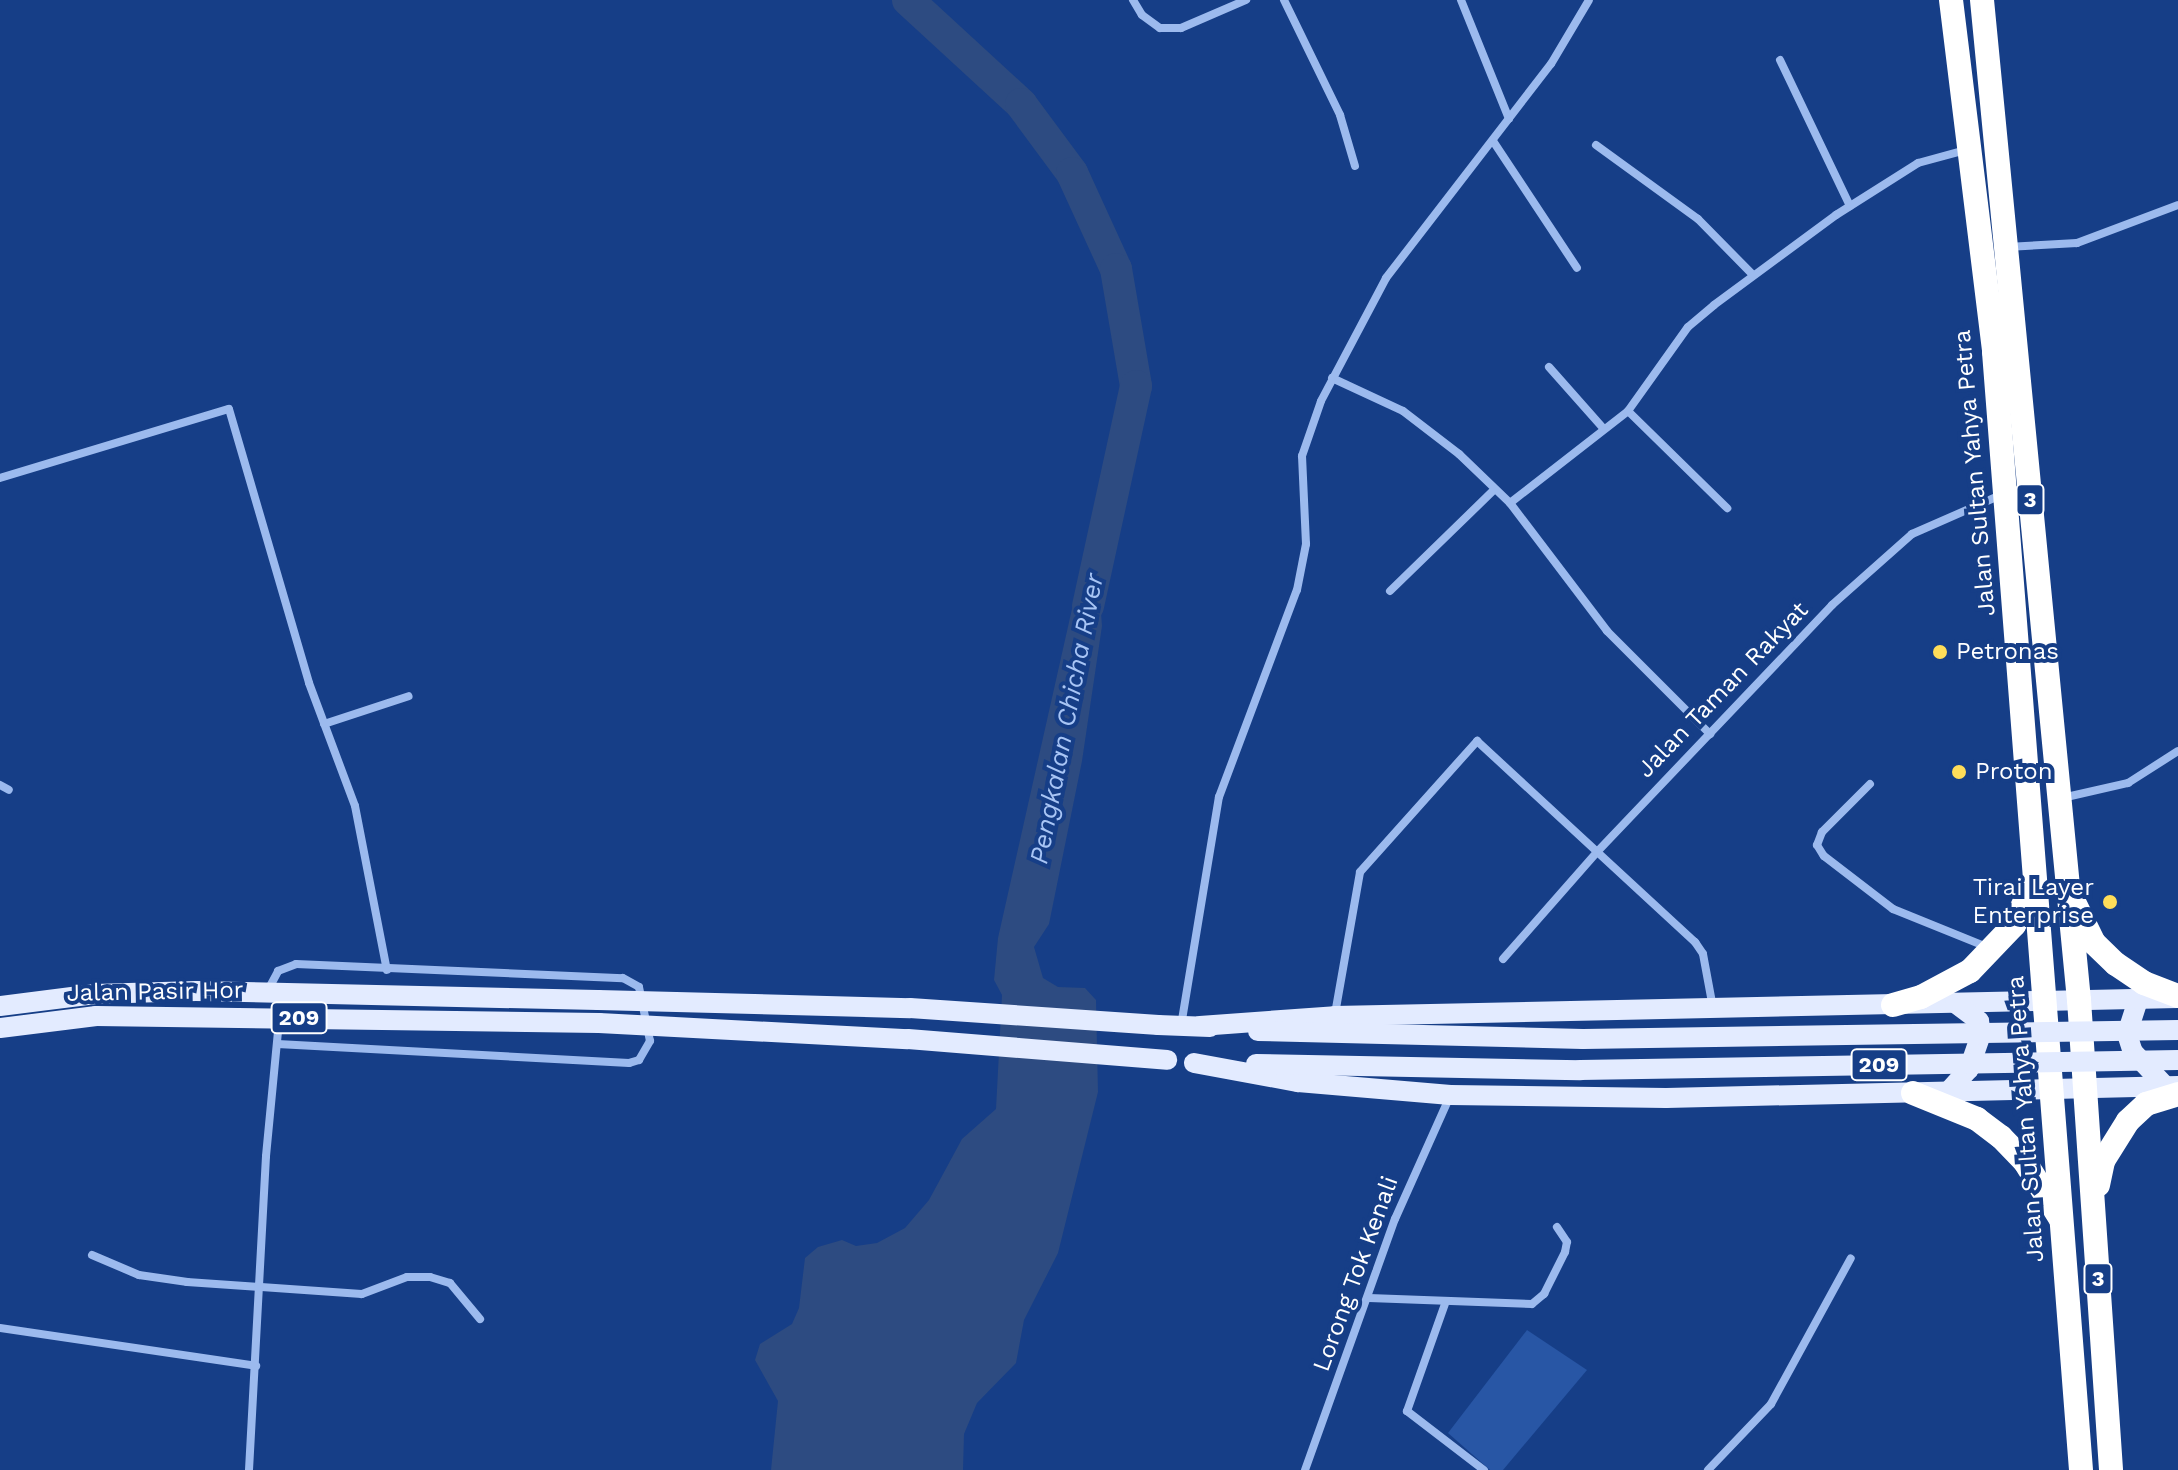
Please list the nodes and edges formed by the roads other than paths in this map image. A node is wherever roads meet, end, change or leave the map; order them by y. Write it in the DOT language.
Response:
graph roads {
  1 [pos="1133,0"];
  2 [pos="1246,0"];
  3 [pos="1284,0"];
  4 [pos="1461,0"];
  5 [pos="1589,0"];
  6 [pos="1951,0"];
  7 [pos="1982,0"];
  8 [pos="1780,60"];
  9 [pos="1991,96"];
  10 [pos="1962,117"];
  11 [pos="1509,119"];
  12 [pos="1493,141"];
  13 [pos="1596,145"];
  14 [pos="1967,150"];
  15 [pos="1355,166"];
  16 [pos="2178,205"];
  17 [pos="1850,206"];
  18 [pos="2006,247"];
  19 [pos="1577,268"];
  20 [pos="1753,275"];
  21 [pos="1549,367"];
  22 [pos="1332,378"];
  23 [pos="1628,411"];
  24 [pos="1603,428"];
  25 [pos="0,478"];
  26 [pos="1495,489"];
  27 [pos="2006,494"];
  28 [pos="1510,503"];
  29 [pos="1727,508"];
  30 [pos="1390,591"];
  31 [pos="409,696"];
  32 [pos="324,724"];
  33 [pos="1710,734"];
  34 [pos="2178,751"];
  35 [pos="1870,784"];
  36 [pos="0,785"];
  37 [pos="9,790"];
  38 [pos="2057,798"];
  39 [pos="1597,852"];
  40 [pos="2036,877"];
  41 [pos="2066,879"];
  42 [pos="1995,950"];
  43 [pos="1503,959"];
  44 [pos="387,970"];
  45 [pos="267,993"];
  46 [pos="2178,997"];
  47 [pos="2046,1000"];
  48 [pos="2079,1000"];
  49 [pos="2138,1000"];
  50 [pos="1955,1003"];
  51 [pos="1893,1005"];
  52 [pos="0,1006"];
  53 [pos="1713,1009"];
  54 [pos="1335,1016"];
  55 [pos="279,1017"];
  56 [pos="1190,1026"];
  57 [pos="0,1028"];
  58 [pos="2178,1030"];
  59 [pos="278,1044"];
  60 [pos="2178,1060"];
  61 [pos="1194,1063"];
  62 [pos="2085,1087"];
  63 [pos="2051,1089"];
  64 [pos="2174,1089"];
  65 [pos="1948,1092"];
  66 [pos="1913,1093"];
  67 [pos="1450,1095"];
  68 [pos="2094,1211"];
  69 [pos="2061,1220"];
  70 [pos="1557,1227"];
  71 [pos="92,1255"];
  72 [pos="1851,1258"];
  73 [pos="263,1284"];
  74 [pos="1369,1298"];
  75 [pos="1446,1301"];
  76 [pos="480,1319"];
  77 [pos="0,1328"];
  78 [pos="256,1366"];
  79 [pos="249,1470"];
  80 [pos="1305,1470"];
  81 [pos="1484,1470"];
  82 [pos="1708,1470"];
  83 [pos="2081,1470"];
  84 [pos="2111,1470"];
  1 -- 2 [label="street"];
  3 -- 15 [label="street"];
  4 -- 11 [label="street"];
  5 -- 11 [label="street"];
  6 -- 10 [label="highway, Jalan Sultan Yahya Petra / 3"];
  7 -- 9 [label="highway, 3"];
  8 -- 17 [label="street"];
  9 -- 10 [label="highway"];
  9 -- 18 [label="highway, 3"];
  10 -- 14 [label="highway, Jalan Sultan Yahya Petra / 3"];
  11 -- 12 [label="street"];
  12 -- 19 [label="street"];
  12 -- 22 [label="street"];
  13 -- 20 [label="street"];
  14 -- 17 [label="street"];
  14 -- 27 [label="highway, Jalan Sultan Yahya Petra / 3"];
  16 -- 18 [label="street"];
  17 -- 20 [label="street"];
  18 -- 38 [label="highway, 3"];
  20 -- 23 [label="street"];
  21 -- 24 [label="street"];
  22 -- 26 [label="street"];
  22 -- 56 [label="street"];
  23 -- 24 [label="street"];
  23 -- 29 [label="street"];
  24 -- 28 [label="street"];
  25 -- 32 [label="street"];
  26 -- 28 [label="street"];
  26 -- 30 [label="street"];
  27 -- 33 [label="street, Jalan Taman Rakyat"];
  27 -- 40 [label="highway, Jalan Sultan Yahya Petra / 3"];
  28 -- 33 [label="street"];
  31 -- 32 [label="street"];
  32 -- 44 [label="street"];
  33 -- 39 [label="street, Jalan Taman Rakyat"];
  34 -- 38 [label="street"];
  35 -- 42 [label="street"];
  36 -- 37 [label="street"];
  38 -- 41 [label="highway, 3"];
  39 -- 43 [label="street, Jalan Taman Rakyat"];
  39 -- 53 [label="street"];
  39 -- 54 [label="street"];
  40 -- 42 [label="highway"];
  40 -- 47 [label="highway, Jalan Sultan Yahya Petra / 3"];
  41 -- 46 [label="highway"];
  41 -- 48 [label="highway, 3"];
  42 -- 51 [label="highway"];
  44 -- 45 [label="street"];
  44 -- 59 [label="street"];
  45 -- 52 [label="main road, Jalan Pasir Hor / 209"];
  45 -- 56 [label="main road, Jalan Pasir Hor / 209, bridge"];
  46 -- 49 [label="main road"];
  47 -- 48 [label="main road"];
  47 -- 50 [label="main road"];
  47 -- 63 [label="highway, Jalan Sultan Yahya Petra / 3"];
  48 -- 49 [label="main road"];
  48 -- 62 [label="highway, 3"];
  49 -- 64 [label="main road"];
  50 -- 51 [label="main road"];
  50 -- 65 [label="main road"];
  51 -- 53 [label="main road"];
  53 -- 54 [label="main road"];
  54 -- 56 [label="main road"];
  55 -- 57 [label="main road, Jalan Pasir Hor / 209"];
  55 -- 59 [label="street"];
  55 -- 61 [label="main road, Jalan Pasir Hor / 209, bridge"];
  56 -- 58 [label="main road, 209, bridge"];
  59 -- 73 [label="street"];
  60 -- 61 [label="main road, 209, bridge"];
  61 -- 67 [label="main road"];
  62 -- 63 [label="main road"];
  62 -- 64 [label="main road"];
  62 -- 68 [label="highway, 3"];
  63 -- 65 [label="main road"];
  63 -- 69 [label="highway, Jalan Sultan Yahya Petra / 3"];
  64 -- 68 [label="highway"];
  65 -- 66 [label="main road"];
  66 -- 67 [label="main road"];
  66 -- 69 [label="highway"];
  67 -- 74 [label="street, Lorong Tok Kenali"];
  68 -- 84 [label="highway, 3"];
  69 -- 83 [label="highway, Jalan Sultan Yahya Petra / 3"];
  70 -- 75 [label="street"];
  71 -- 73 [label="street"];
  72 -- 82 [label="street"];
  73 -- 76 [label="street"];
  73 -- 78 [label="street"];
  74 -- 75 [label="street"];
  74 -- 80 [label="street, Lorong Tok Kenali"];
  75 -- 81 [label="street"];
  77 -- 78 [label="street"];
  78 -- 79 [label="street"];
}
